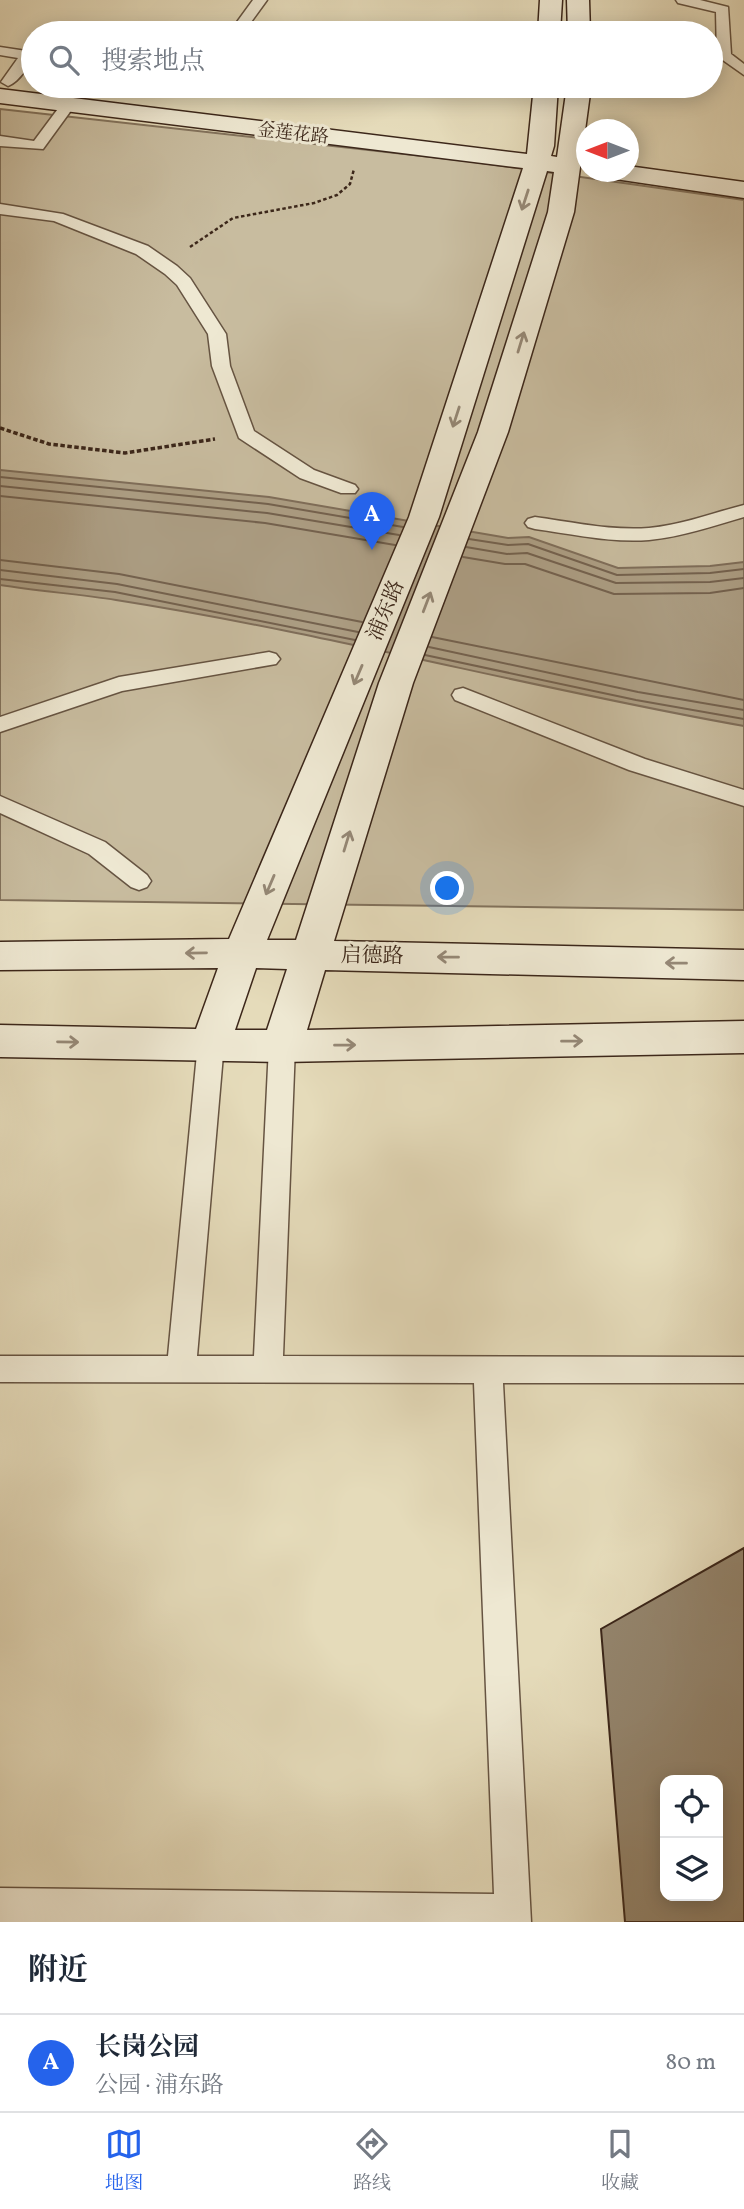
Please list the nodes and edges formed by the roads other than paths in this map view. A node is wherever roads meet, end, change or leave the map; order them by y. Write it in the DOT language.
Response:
graph roads {
  1 [pos="260,0"];
  2 [pos="551,0"];
  3 [pos="578,0"];
  4 [pos="683,0"];
  5 [pos="245,21"];
  6 [pos="550,21"];
  7 [pos="579,21"];
  8 [pos="0,51"];
  9 [pos="21,54"];
  10 [pos="21,67"];
  11 [pos="744,71"];
  12 [pos="3,87"];
  13 [pos="21,89"];
  14 [pos="21,92"];
  15 [pos="41,98"];
  16 [pos="91,98"];
  17 [pos="549,98"];
  18 [pos="577,98"];
  19 [pos="68,106"];
  20 [pos="0,141"];
  21 [pos="565,157"];
  22 [pos="639,158"];
  23 [pos="744,174"];
  24 [pos="639,175"];
  25 [pos="744,190"];
  26 [pos="0,209"];
  27 [pos="348,489"];
  28 [pos="744,511"];
  29 [pos="536,523"];
  30 [pos="269,659"];
  31 [pos="463,695"];
  32 [pos="0,725"];
  33 [pos="744,798"];
  34 [pos="0,804"];
  35 [pos="139,881"];
  36 [pos="242,953"];
  37 [pos="312,954"];
  38 [pos="0,956"];
  39 [pos="744,965"];
  40 [pos="744,1037"];
  41 [pos="0,1041"];
  42 [pos="211,1043"];
  43 [pos="282,1046"];
  44 [pos="181,1368"];
  45 [pos="268,1368"];
  46 [pos="488,1368"];
  47 [pos="0,1369"];
  48 [pos="744,1370"];
  49 [pos="0,1906"];
  50 [pos="512,1917"];
  1 -- 5 [label="lane"];
  2 -- 6 [label="street"];
  3 -- 7 [label="street"];
  4 -- 11 [label="lane"];
  8 -- 9 [label="lane"];
  10 -- 12 [label="lane"];
  12 -- 13 [label="street, 金莲花路"];
  12 -- 14 [label="street, 金莲花路"];
  15 -- 19 [label="street, 金莲花路"];
  16 -- 21 [label="street, 金莲花路"];
  17 -- 21 [label="street, 浦东路"];
  18 -- 21 [label="street, 浦东路"];
  19 -- 20 [label="lane"];
  19 -- 21 [label="street, 金莲花路"];
  21 -- 36 [label="street, 浦东路, one-way"];
  37 -- 21 [label="street, 浦东路, one-way"];
  22 -- 23 [label="street"];
  24 -- 25 [label="street"];
  26 -- 27 [label="lane"];
  28 -- 29 [label="lane"];
  30 -- 32 [label="lane"];
  31 -- 33 [label="lane"];
  34 -- 35 [label="lane"];
  36 -- 37 [label="street, 启德路"];
  36 -- 38 [label="street, 启德路, one-way"];
  36 -- 42 [label="street, 浦东路"];
  39 -- 37 [label="street, 启德路, one-way"];
  37 -- 43 [label="street, 浦东路"];
  43 -- 40 [label="street, one-way"];
  41 -- 42 [label="street, one-way"];
  42 -- 43 [label="street"];
  42 -- 44 [label="lane"];
  43 -- 45 [label="lane"];
  44 -- 45 [label="lane"];
  44 -- 47 [label="lane"];
  45 -- 46 [label="lane"];
  46 -- 48 [label="lane"];
  46 -- 50 [label="lane"];
  49 -- 50 [label="lane"];
}
